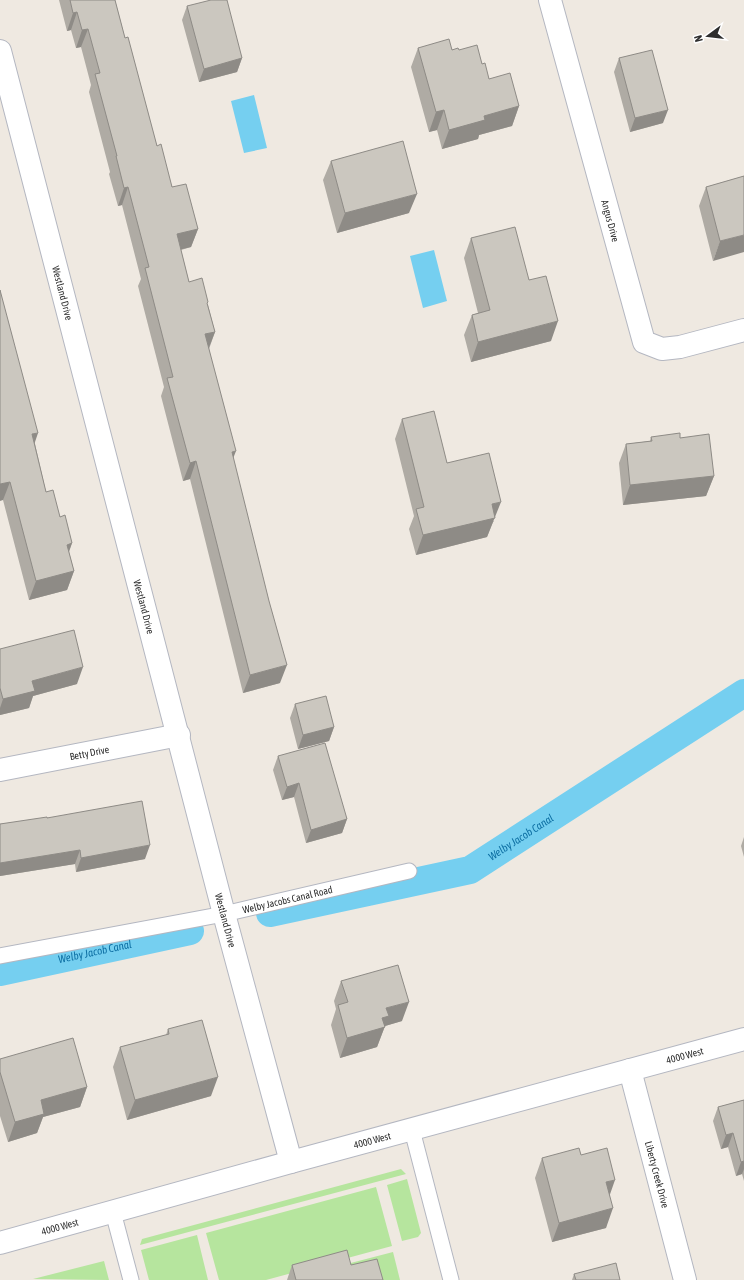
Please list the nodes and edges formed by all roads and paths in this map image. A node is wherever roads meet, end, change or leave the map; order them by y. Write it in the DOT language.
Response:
graph roads {
  1 [pos="550,0"];
  2 [pos="0,51"];
  3 [pos="744,330"];
  4 [pos="179,735"];
  5 [pos="0,770"];
  6 [pos="409,870"];
  7 [pos="224,914"];
  8 [pos="0,956"];
  9 [pos="744,1039"];
  10 [pos="630,1070"];
  11 [pos="412,1130"];
  12 [pos="291,1162"];
  13 [pos="113,1212"];
  14 [pos="0,1243"];
  15 [pos="131,1280"];
  16 [pos="451,1280"];
  17 [pos="685,1280"];
  1 -- 3 [label="street, Angus Drive"];
  2 -- 4 [label="street, Westland Drive"];
  4 -- 5 [label="street, Betty Drive"];
  4 -- 7 [label="street, Westland Drive"];
  6 -- 7 [label="lane, Welby Jacobs Canal Road"];
  7 -- 8 [label="lane, Welby Jacobs Canal Road"];
  7 -- 12 [label="street, Westland Drive"];
  9 -- 10 [label="street, 4000 West"];
  10 -- 11 [label="street, 4000 West"];
  10 -- 17 [label="street, Liberty Creek Drive"];
  11 -- 12 [label="street, 4000 West"];
  11 -- 16 [label="lane"];
  12 -- 13 [label="street, 4000 West"];
  13 -- 14 [label="street, 4000 West"];
  13 -- 15 [label="lane"];
}
